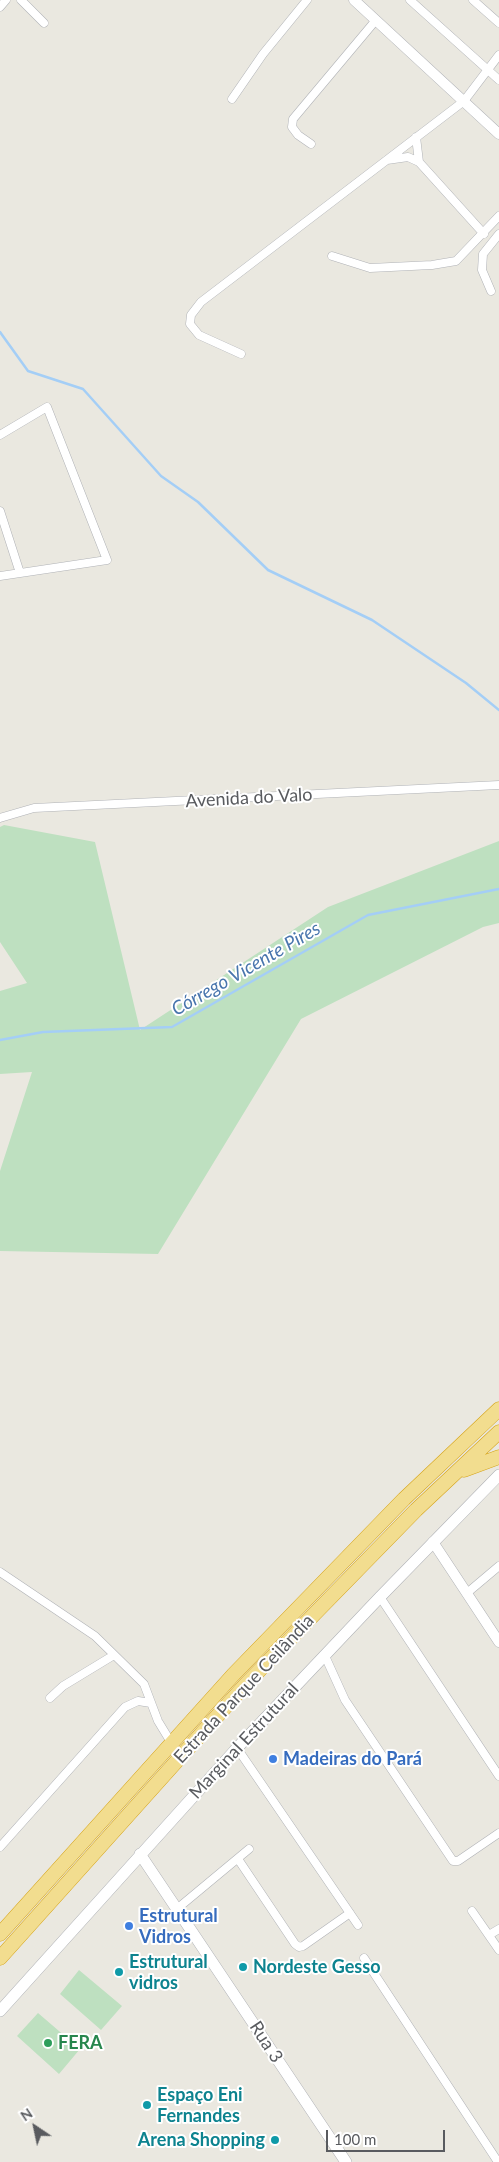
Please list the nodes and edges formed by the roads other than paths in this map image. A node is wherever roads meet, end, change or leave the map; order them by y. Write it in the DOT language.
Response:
graph roads {
  1 [pos="6,0"];
  2 [pos="21,0"];
  3 [pos="307,0"];
  4 [pos="354,0"];
  5 [pos="410,0"];
  6 [pos="473,0"];
  7 [pos="0,7"];
  8 [pos="376,20"];
  9 [pos="44,23"];
  10 [pos="499,23"];
  11 [pos="499,55"];
  12 [pos="488,70"];
  13 [pos="499,80"];
  14 [pos="232,100"];
  15 [pos="464,100"];
  16 [pos="499,134"];
  17 [pos="416,137"];
  18 [pos="311,144"];
  19 [pos="387,160"];
  20 [pos="419,162"];
  21 [pos="499,216"];
  22 [pos="484,234"];
  23 [pos="499,234"];
  24 [pos="332,256"];
  25 [pos="491,291"];
  26 [pos="241,354"];
  27 [pos="0,435"];
  28 [pos="0,511"];
  29 [pos="20,573"];
  30 [pos="0,576"];
  31 [pos="499,785"];
  32 [pos="0,818"];
  33 [pos="499,1409"];
  34 [pos="499,1432"];
  35 [pos="499,1456"];
  36 [pos="452,1476"];
  37 [pos="498,1477"];
  38 [pos="433,1542"];
  39 [pos="499,1566"];
  40 [pos="0,1572"];
  41 [pos="466,1593"];
  42 [pos="380,1597"];
  43 [pos="499,1642"];
  44 [pos="114,1655"];
  45 [pos="325,1656"];
  46 [pos="50,1698"];
  47 [pos="151,1703"];
  48 [pos="172,1744"];
  49 [pos="237,1748"];
  50 [pos="499,1776"];
  51 [pos="499,1833"];
  52 [pos="0,1847"];
  53 [pos="249,1849"];
  54 [pos="140,1854"];
  55 [pos="238,1859"];
  56 [pos="178,1908"];
  57 [pos="472,1911"];
  58 [pos="350,1913"];
  59 [pos="358,1925"];
  60 [pos="499,1929"];
  61 [pos="0,1934"];
  62 [pos="489,1936"];
  63 [pos="499,1950"];
  64 [pos="0,1958"];
  65 [pos="364,1958"];
  66 [pos="0,2011"];
  67 [pos="345,2162"];
  68 [pos="498,2162"];
  1 -- 7 [label="street"];
  2 -- 9 [label="street"];
  3 -- 14 [label="street"];
  4 -- 8 [label="street"];
  5 -- 12 [label="street"];
  6 -- 10 [label="street"];
  8 -- 15 [label="street"];
  8 -- 18 [label="street"];
  11 -- 12 [label="street"];
  12 -- 13 [label="street"];
  12 -- 15 [label="street"];
  15 -- 16 [label="street"];
  15 -- 17 [label="street"];
  17 -- 19 [label="street"];
  17 -- 20 [label="street"];
  19 -- 20 [label="street"];
  19 -- 26 [label="street"];
  20 -- 22 [label="street"];
  21 -- 22 [label="street"];
  22 -- 24 [label="street"];
  23 -- 25 [label="street"];
  27 -- 29 [label="street"];
  28 -- 29 [label="street"];
  29 -- 30 [label="street"];
  31 -- 32 [label="street, Avenida do Valo"];
  33 -- 48 [label="highway, Estrada Parque Ceilândia"];
  34 -- 36 [label="highway, Estrada Parque Ceilândia"];
  35 -- 36 [label="highway"];
  36 -- 64 [label="highway, Estrada Parque Ceilândia"];
  37 -- 38 [label="main road, Marginal Estrutural"];
  38 -- 41 [label="street"];
  38 -- 42 [label="main road, Marginal Estrutural"];
  39 -- 41 [label="street"];
  40 -- 44 [label="street"];
  41 -- 43 [label="street"];
  42 -- 45 [label="main road, Marginal Estrutural"];
  42 -- 50 [label="street"];
  44 -- 46 [label="street"];
  44 -- 47 [label="street"];
  45 -- 49 [label="main road, Marginal Estrutural"];
  45 -- 51 [label="street"];
  47 -- 48 [label="street"];
  47 -- 52 [label="street"];
  48 -- 61 [label="highway, Estrada Parque Ceilândia"];
  49 -- 54 [label="main road, Marginal Estrutural"];
  49 -- 58 [label="street"];
  53 -- 55 [label="street"];
  54 -- 56 [label="main road, Rua 3"];
  54 -- 66 [label="main road, Marginal Estrutural"];
  55 -- 56 [label="street"];
  55 -- 58 [label="street"];
  56 -- 67 [label="main road, Rua 3"];
  57 -- 62 [label="street"];
  58 -- 59 [label="street"];
  60 -- 62 [label="street"];
  62 -- 63 [label="street"];
  65 -- 68 [label="street"];
}
